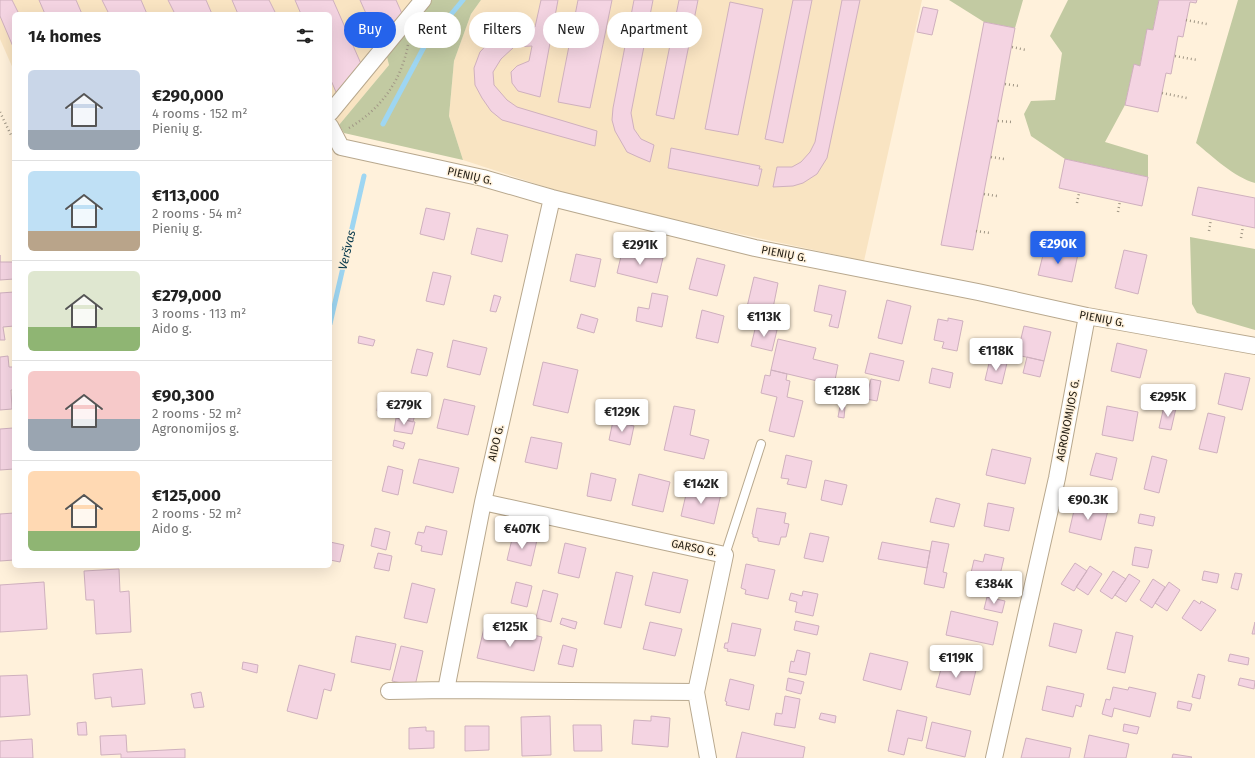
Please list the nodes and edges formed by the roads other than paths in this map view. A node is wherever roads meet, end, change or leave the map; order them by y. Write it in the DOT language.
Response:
graph roads {
  1 [pos="423,0"];
  2 [pos="332,111"];
  3 [pos="333,131"];
  4 [pos="552,198"];
  5 [pos="1088,316"];
  6 [pos="1255,346"];
  7 [pos="761,444"];
  8 [pos="483,502"];
  9 [pos="725,555"];
  10 [pos="389,690"];
  11 [pos="446,690"];
  12 [pos="696,692"];
  13 [pos="708,758"];
  14 [pos="994,758"];
  1 -- 2 [label="street"];
  3 -- 4 [label="street, PIENIŲ G."];
  4 -- 5 [label="street, PIENIŲ G."];
  4 -- 8 [label="street, AIDO G."];
  5 -- 6 [label="street, PIENIŲ G."];
  5 -- 14 [label="street, AGRONOMIJOS G."];
  7 -- 9 [label="lane"];
  8 -- 9 [label="street, GARSO G."];
  8 -- 11 [label="street, AIDO G."];
  9 -- 12 [label="street, GARSO G."];
  10 -- 11 [label="street"];
  11 -- 12 [label="street"];
  12 -- 13 [label="street, GARSO G."];
}
